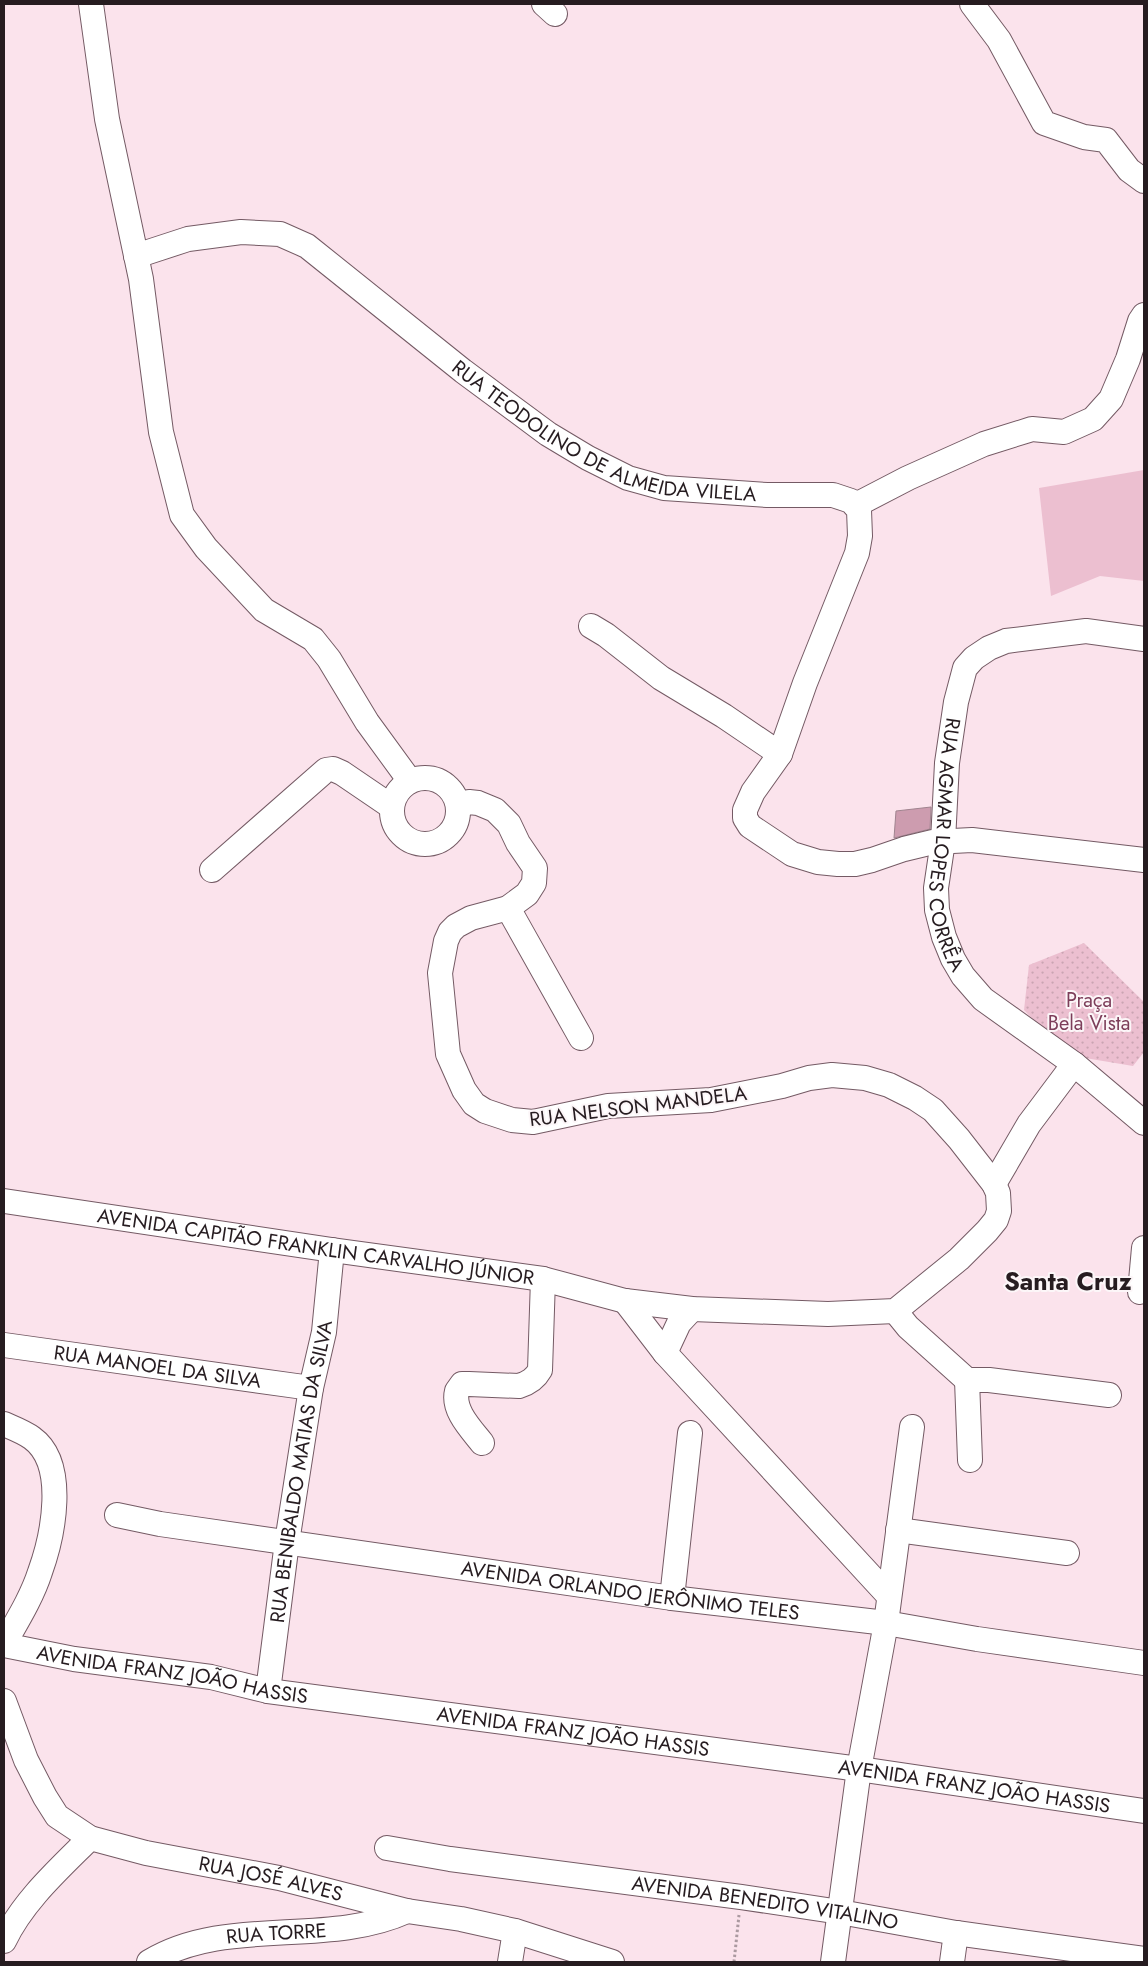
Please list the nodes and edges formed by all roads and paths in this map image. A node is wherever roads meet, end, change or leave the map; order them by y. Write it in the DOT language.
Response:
graph roads {
  1 [pos="91,4"];
  2 [pos="972,4"];
  3 [pos="1144,181"];
  4 [pos="136,256"];
  5 [pos="1144,315"];
  6 [pos="856,505"];
  7 [pos="591,626"];
  8 [pos="1144,639"];
  9 [pos="780,754"];
  10 [pos="410,781"];
  11 [pos="459,806"];
  12 [pos="392,808"];
  13 [pos="943,841"];
  14 [pos="1144,860"];
  15 [pos="212,870"];
  16 [pos="508,908"];
  17 [pos="581,1038"];
  18 [pos="1074,1064"];
  19 [pos="1144,1123"];
  20 [pos="992,1181"];
  21 [pos="4,1201"];
  22 [pos="1144,1248"];
  23 [pos="332,1250"];
  24 [pos="542,1279"];
  25 [pos="1140,1292"];
  26 [pos="625,1301"];
  27 [pos="692,1309"];
  28 [pos="895,1311"];
  29 [pos="4,1345"];
  30 [pos="665,1353"];
  31 [pos="967,1380"];
  32 [pos="311,1388"];
  33 [pos="1109,1395"];
  34 [pos="4,1424"];
  35 [pos="912,1427"];
  36 [pos="690,1433"];
  37 [pos="482,1443"];
  38 [pos="970,1460"];
  39 [pos="117,1515"];
  40 [pos="898,1530"];
  41 [pos="287,1542"];
  42 [pos="1067,1553"];
  43 [pos="889,1596"];
  44 [pos="672,1598"];
  45 [pos="886,1622"];
  46 [pos="4,1644"];
  47 [pos="1144,1663"];
  48 [pos="268,1691"];
  49 [pos="4,1701"];
  50 [pos="859,1770"];
  51 [pos="1144,1811"];
  52 [pos="90,1838"];
  53 [pos="387,1848"];
  54 [pos="741,1897"];
  55 [pos="407,1911"];
  56 [pos="840,1912"];
  57 [pos="515,1931"];
  58 [pos="956,1934"];
  59 [pos="4,1941"];
  60 [pos="1144,1959"];
  61 [pos="149,1962"];
  62 [pos="510,1962"];
  63 [pos="612,1962"];
  64 [pos="734,1962"];
  65 [pos="834,1962"];
  66 [pos="952,1962"];
  1 -- 4 [label="street"];
  2 -- 3 [label="street"];
  4 -- 6 [label="street, RUA TEODOLINO DE ALMEIDA VILELA"];
  4 -- 10 [label="street"];
  5 -- 6 [label="street"];
  6 -- 9 [label="street"];
  7 -- 9 [label="street"];
  8 -- 13 [label="street, RUA AGMAR LOPES CORRÊA"];
  9 -- 13 [label="street"];
  10 -- 11 [label="street"];
  10 -- 12 [label="street"];
  11 -- 12 [label="street"];
  11 -- 16 [label="street, RUA NELSON MANDELA"];
  12 -- 15 [label="street"];
  13 -- 14 [label="street"];
  13 -- 18 [label="street, RUA AGMAR LOPES CORRÊA"];
  16 -- 17 [label="street"];
  16 -- 20 [label="street, RUA NELSON MANDELA"];
  18 -- 19 [label="street, RUA AGMAR LOPES CORRÊA"];
  18 -- 20 [label="street"];
  20 -- 28 [label="street"];
  21 -- 23 [label="street, AVENIDA CAPITÃO FRANKLIN CARVALHO JÚNIOR"];
  22 -- 25 [label="street"];
  23 -- 24 [label="street, AVENIDA CAPITÃO FRANKLIN CARVALHO JÚNIOR"];
  23 -- 32 [label="street, RUA BENIBALDO MATIAS DA SILVA"];
  24 -- 26 [label="street, AVENIDA CAPITÃO FRANKLIN CARVALHO JÚNIOR"];
  24 -- 37 [label="street"];
  26 -- 27 [label="street, AVENIDA CAPITÃO FRANKLIN CARVALHO JÚNIOR"];
  26 -- 30 [label="street"];
  27 -- 28 [label="street, AVENIDA CAPITÃO FRANKLIN CARVALHO JÚNIOR"];
  27 -- 30 [label="street"];
  28 -- 31 [label="street"];
  29 -- 32 [label="street, RUA MANOEL DA SILVA"];
  30 -- 43 [label="street"];
  31 -- 33 [label="street"];
  31 -- 38 [label="street"];
  32 -- 41 [label="street, RUA BENIBALDO MATIAS DA SILVA"];
  34 -- 46 [label="street"];
  35 -- 40 [label="street"];
  36 -- 44 [label="street"];
  39 -- 41 [label="street, AVENIDA ORLANDO JERÔNIMO TELES"];
  40 -- 42 [label="street"];
  40 -- 43 [label="street"];
  41 -- 44 [label="street, AVENIDA ORLANDO JERÔNIMO TELES"];
  41 -- 48 [label="street, RUA BENIBALDO MATIAS DA SILVA"];
  43 -- 45 [label="street"];
  44 -- 45 [label="street, AVENIDA ORLANDO JERÔNIMO TELES"];
  45 -- 47 [label="street, AVENIDA ORLANDO JERÔNIMO TELES"];
  45 -- 50 [label="street"];
  46 -- 48 [label="street, AVENIDA FRANZ JOÃO HASSIS"];
  48 -- 50 [label="street, AVENIDA FRANZ JOÃO HASSIS"];
  49 -- 52 [label="street, RUA JOSÉ ALVES"];
  50 -- 51 [label="street, AVENIDA FRANZ JOÃO HASSIS"];
  50 -- 56 [label="street"];
  52 -- 55 [label="street, RUA JOSÉ ALVES"];
  52 -- 59 [label="street"];
  53 -- 54 [label="street, AVENIDA BENEDITO VITALINO"];
  54 -- 56 [label="street, AVENIDA BENEDITO VITALINO"];
  54 -- 64 [label="path"];
  55 -- 57 [label="street, RUA JOSÉ ALVES"];
  55 -- 61 [label="street, RUA TORRE"];
  56 -- 58 [label="street, AVENIDA BENEDITO VITALINO"];
  56 -- 65 [label="street"];
  57 -- 62 [label="street"];
  57 -- 63 [label="street, RUA JOSÉ ALVES"];
  58 -- 60 [label="street, AVENIDA BENEDITO VITALINO"];
  58 -- 66 [label="street"];
}
